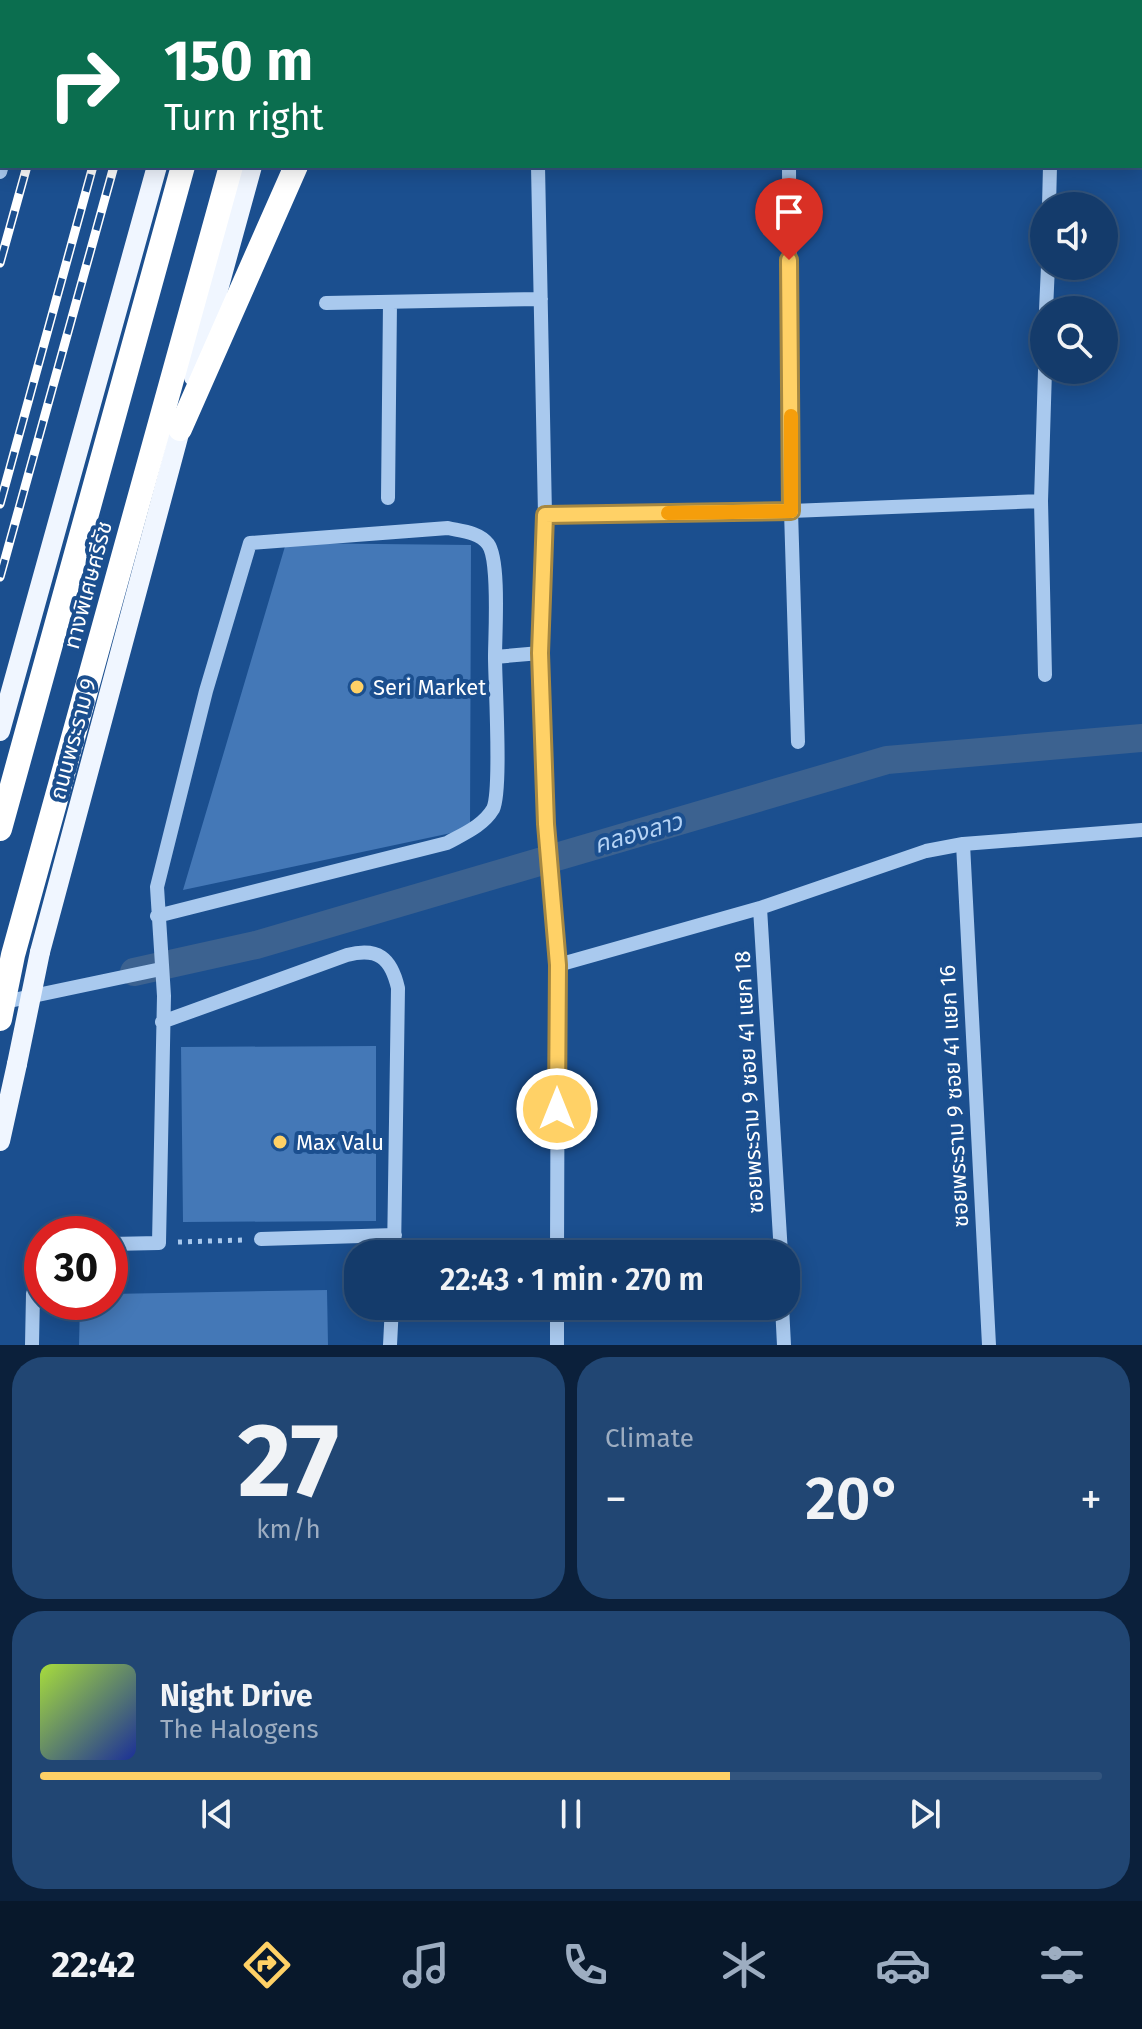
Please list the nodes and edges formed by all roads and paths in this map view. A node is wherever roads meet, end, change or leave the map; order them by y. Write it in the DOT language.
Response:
graph roads {
  1 [pos="156,168"];
  2 [pos="182,168"];
  3 [pos="230,168"];
  4 [pos="251,168"];
  5 [pos="295,168"];
  6 [pos="538,168"];
  7 [pos="789,168"];
  8 [pos="1050,168"];
  9 [pos="1049,192"];
  10 [pos="541,299"];
  11 [pos="390,302"];
  12 [pos="326,303"];
  13 [pos="1045,384"];
  14 [pos="180,429"];
  15 [pos="388,498"];
  16 [pos="1041,501"];
  17 [pos="791,511"];
  18 [pos="545,515"];
  19 [pos="540,653"];
  20 [pos="495,657"];
  21 [pos="1045,675"];
  22 [pos="0,731"];
  23 [pos="798,742"];
  24 [pos="0,829"];
  25 [pos="1142,830"];
  26 [pos="963,844"];
  27 [pos="760,908"];
  28 [pos="157,916"];
  29 [pos="558,965"];
  30 [pos="161,969"];
  31 [pos="0,1004"];
  32 [pos="0,1019"];
  33 [pos="162,1022"];
  34 [pos="0,1141"];
  35 [pos="395,1235"];
  36 [pos="261,1239"];
  37 [pos="395,1240"];
  38 [pos="557,1240"];
  39 [pos="780,1240"];
  40 [pos="159,1243"];
  41 [pos="128,1244"];
  42 [pos="32,1320"];
  43 [pos="391,1320"];
  44 [pos="557,1320"];
  45 [pos="783,1320"];
  46 [pos="32,1345"];
  47 [pos="390,1345"];
  48 [pos="557,1345"];
  49 [pos="784,1345"];
  50 [pos="989,1345"];
  1 -- 22 [label="main road"];
  2 -- 24 [label="highway, ทางพิเศษศรีรัช"];
  3 -- 32 [label="highway, ทางพิเศษศรีรัช, bridge"];
  4 -- 14 [label="main road, ถนนพระราม 9"];
  5 -- 14 [label="highway"];
  6 -- 10 [label="street"];
  7 -- 17 [label="street"];
  8 -- 9 [label="street"];
  10 -- 11 [label="street"];
  10 -- 18 [label="street"];
  11 -- 12 [label="street"];
  11 -- 15 [label="street"];
  13 -- 16 [label="street"];
  14 -- 34 [label="main road, ถนนพระราม 9, bridge"];
  16 -- 17 [label="street"];
  16 -- 21 [label="street"];
  17 -- 18 [label="street"];
  17 -- 23 [label="street"];
  18 -- 19 [label="street"];
  19 -- 20 [label="street"];
  19 -- 29 [label="street"];
  20 -- 28 [label="street"];
  20 -- 28 [label="street"];
  25 -- 26 [label="street"];
  26 -- 27 [label="street"];
  26 -- 50 [label="street, ซอยพระราม 9 ซอย 41 แยก 16"];
  27 -- 29 [label="street"];
  27 -- 39 [label="street, ซอยพระราม 9 ซอย 41 แยก 18"];
  28 -- 30 [label="street"];
  29 -- 38 [label="street"];
  30 -- 31 [label="street"];
  30 -- 33 [label="street"];
  33 -- 35 [label="street"];
  33 -- 40 [label="street"];
  35 -- 36 [label="street"];
  35 -- 37 [label="street"];
  36 -- 40 [label="path"];
  40 -- 41 [label="street"];
  42 -- 46 [label="street"];
  43 -- 47 [label="street"];
  44 -- 48 [label="street"];
  45 -- 49 [label="street"];
}
